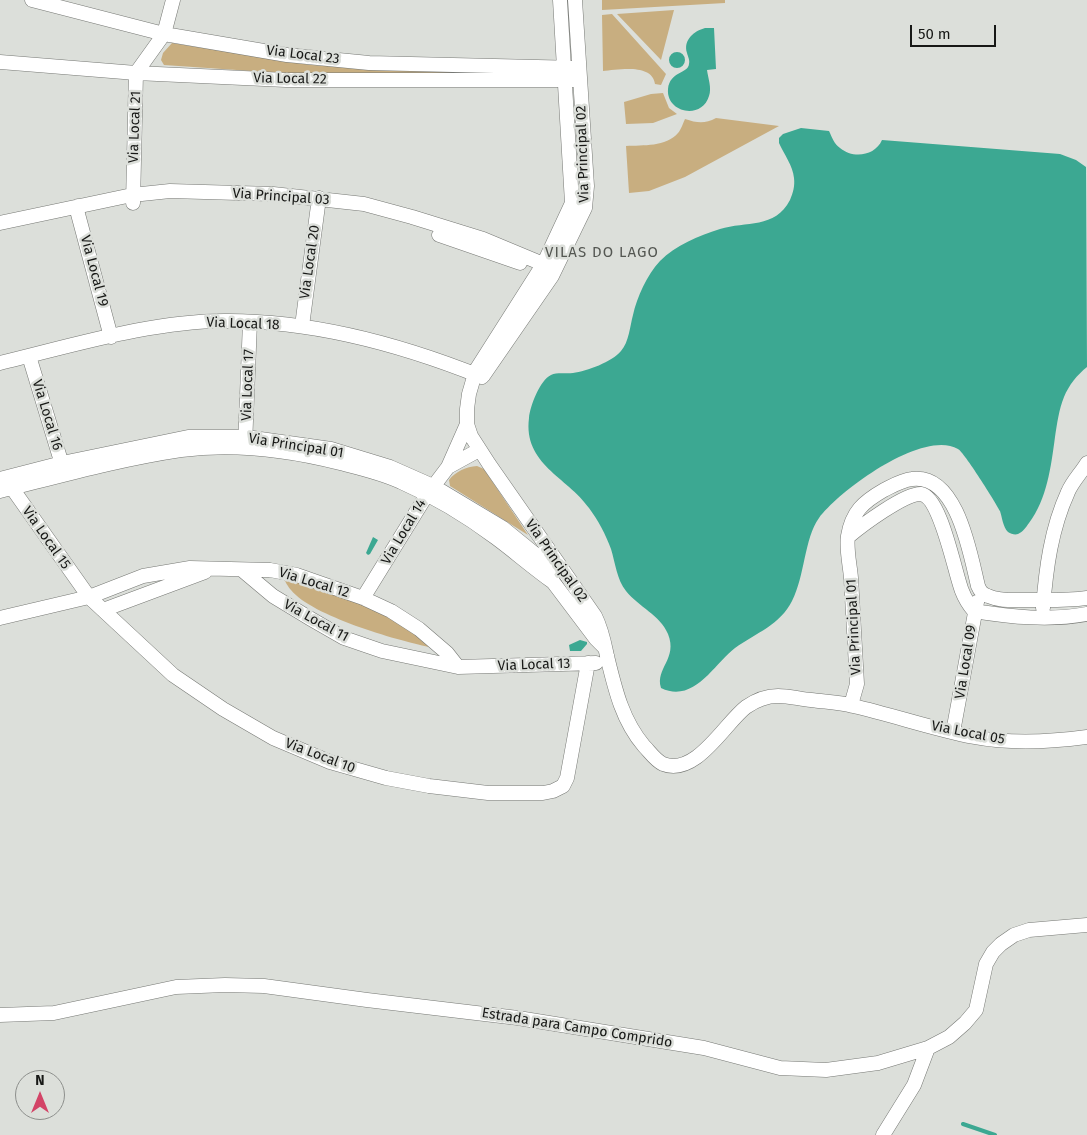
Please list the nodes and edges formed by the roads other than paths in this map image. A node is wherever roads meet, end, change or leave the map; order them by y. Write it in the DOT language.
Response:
graph roads {
  1 [pos="32,0"];
  2 [pos="173,0"];
  3 [pos="560,0"];
  4 [pos="574,0"];
  5 [pos="164,34"];
  6 [pos="0,62"];
  7 [pos="473,72"];
  8 [pos="136,73"];
  9 [pos="565,73"];
  10 [pos="580,74"];
  11 [pos="133,199"];
  12 [pos="318,203"];
  13 [pos="78,210"];
  14 [pos="0,223"];
  15 [pos="0,233"];
  16 [pos="547,270"];
  17 [pos="250,322"];
  18 [pos="302,326"];
  19 [pos="111,337"];
  20 [pos="29,356"];
  21 [pos="0,363"];
  22 [pos="479,376"];
  23 [pos="467,424"];
  24 [pos="245,442"];
  25 [pos="479,450"];
  26 [pos="1087,463"];
  27 [pos="63,468"];
  28 [pos="448,468"];
  29 [pos="4,484"];
  30 [pos="942,488"];
  31 [pos="430,491"];
  32 [pos="930,500"];
  33 [pos="848,537"];
  34 [pos="213,569"];
  35 [pos="242,570"];
  36 [pos="980,592"];
  37 [pos="89,597"];
  38 [pos="363,598"];
  39 [pos="1087,598"];
  40 [pos="1044,600"];
  41 [pos="103,610"];
  42 [pos="974,611"];
  43 [pos="1087,614"];
  44 [pos="1043,617"];
  45 [pos="0,618"];
  46 [pos="607,656"];
  47 [pos="588,664"];
  48 [pos="458,667"];
  49 [pos="851,705"];
  50 [pos="953,732"];
  51 [pos="1087,737"];
  52 [pos="1087,925"];
  53 [pos="0,1015"];
  54 [pos="928,1048"];
  55 [pos="883,1135"];
  1 -- 5 [label="street, Via Local 23"];
  2 -- 5 [label="street, Via Local 21"];
  3 -- 9 [label="street, Via Principal 02"];
  4 -- 10 [label="street, Via Principal 02"];
  5 -- 7 [label="street, Via Local 23"];
  5 -- 8 [label="street, Via Local 21"];
  6 -- 8 [label="street, Via Local 22"];
  7 -- 8 [label="street, Via Local 22"];
  7 -- 9 [label="street, Via Local 23"];
  8 -- 11 [label="street, Via Local 21"];
  9 -- 10 [label="street, Via Local 23"];
  9 -- 16 [label="street, Via Principal 02"];
  10 -- 16 [label="street, Via Principal 02"];
  11 -- 12 [label="street, Via Principal 03"];
  11 -- 13 [label="street, Via Principal 03"];
  12 -- 16 [label="street, Via Principal 03"];
  12 -- 18 [label="street, Via Local 20"];
  13 -- 14 [label="street, Via Principal 03"];
  13 -- 15 [label="street, Via Principal 03"];
  13 -- 19 [label="street, Via Local 19"];
  16 -- 22 [label="street, Via Principal 02"];
  17 -- 18 [label="street, Via Local 18"];
  17 -- 19 [label="street, Via Local 18"];
  17 -- 24 [label="street, Via Local 17"];
  18 -- 22 [label="street, Via Local 18"];
  19 -- 20 [label="street, Via Local 18"];
  20 -- 21 [label="street, Via Local 18"];
  20 -- 27 [label="street, Via Local 16"];
  22 -- 23 [label="street, Via Principal 02"];
  23 -- 25 [label="street, Via Principal 02"];
  23 -- 28 [label="street, Via Local 14"];
  24 -- 27 [label="street, Via Principal 01"];
  24 -- 31 [label="street, Via Principal 01"];
  25 -- 28 [label="street, Via Local 14"];
  25 -- 46 [label="street, Via Principal 02"];
  26 -- 40 [label="street"];
  27 -- 29 [label="street, Via Principal 01"];
  28 -- 31 [label="street, Via Local 14"];
  29 -- 37 [label="street, Via Local 15"];
  30 -- 32 [label="street"];
  30 -- 33 [label="street, Via Principal 01"];
  30 -- 36 [label="street"];
  31 -- 38 [label="street, Via Local 14"];
  31 -- 46 [label="street, Via Principal 01"];
  32 -- 33 [label="street"];
  32 -- 42 [label="street"];
  33 -- 49 [label="street, Via Principal 01"];
  34 -- 35 [label="street, Via Local 12"];
  34 -- 37 [label="street, Via Local 12"];
  34 -- 41 [label="street"];
  35 -- 38 [label="street, Via Local 12"];
  35 -- 48 [label="street, Via Local 11"];
  36 -- 40 [label="street"];
  36 -- 42 [label="street, Via Local 09"];
  37 -- 41 [label="street, Via Local 10"];
  37 -- 45 [label="street"];
  38 -- 48 [label="street, Via Local 12"];
  39 -- 40 [label="street"];
  40 -- 44 [label="street"];
  41 -- 47 [label="street, Via Local 10"];
  42 -- 44 [label="street"];
  42 -- 50 [label="street, Via Local 09"];
  43 -- 44 [label="street"];
  46 -- 47 [label="street, Via Local 13"];
  46 -- 49 [label="street, Via Principal 01"];
  47 -- 48 [label="street, Via Local 13"];
  49 -- 50 [label="street, Via Local 05"];
  50 -- 51 [label="street, Via Local 05"];
  52 -- 54 [label="street, Estrada para Campo Comprido"];
  53 -- 54 [label="street, Estrada para Campo Comprido"];
  54 -- 55 [label="street"];
}
